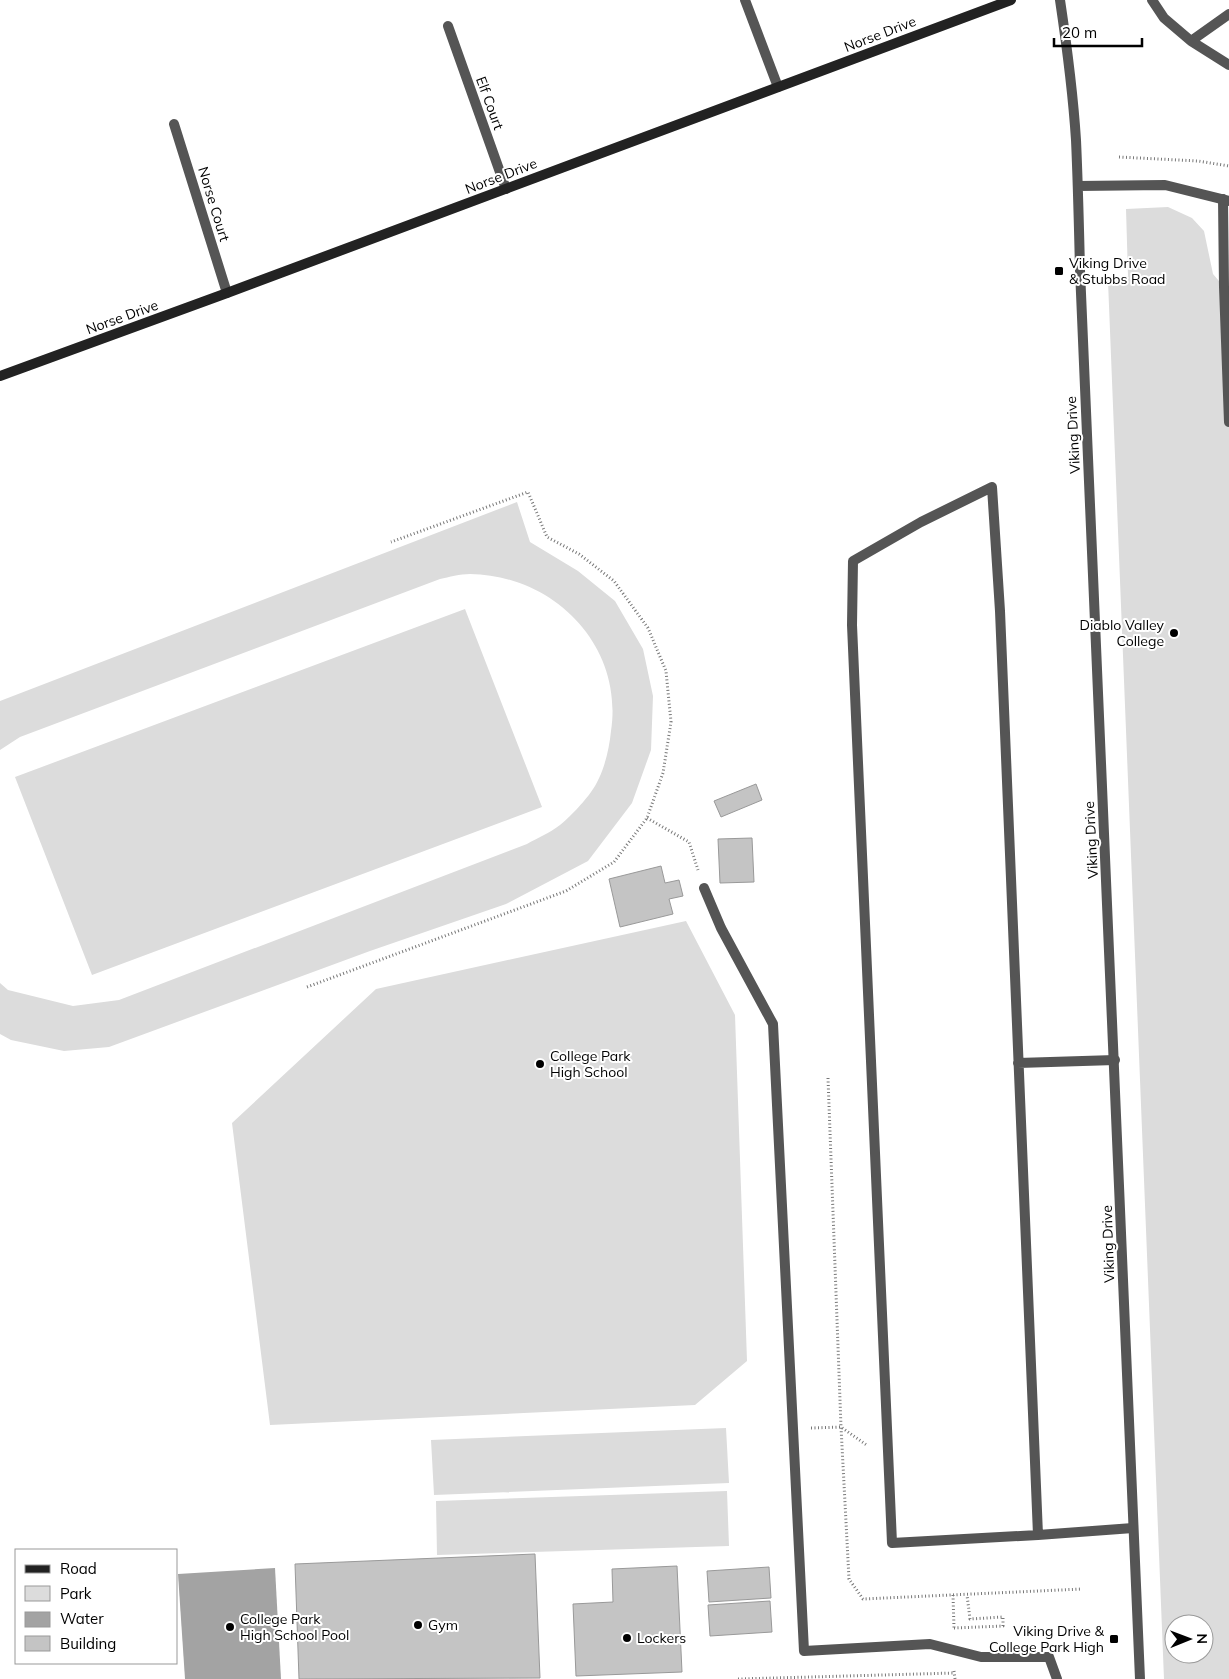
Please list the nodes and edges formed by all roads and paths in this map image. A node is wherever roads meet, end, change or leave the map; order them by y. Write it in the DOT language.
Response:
graph roads {
  1 [pos="745,0"];
  2 [pos="1011,0"];
  3 [pos="1060,0"];
  4 [pos="1152,0"];
  5 [pos="1229,14"];
  6 [pos="448,26"];
  7 [pos="1191,41"];
  8 [pos="1229,65"];
  9 [pos="778,87"];
  10 [pos="174,124"];
  11 [pos="1119,157"];
  12 [pos="1229,166"];
  13 [pos="1078,186"];
  14 [pos="506,189"];
  15 [pos="1226,200"];
  16 [pos="227,293"];
  17 [pos="0,376"];
  18 [pos="1229,422"];
  19 [pos="391,542"];
  20 [pos="647,818"];
  21 [pos="704,888"];
  22 [pos="307,987"];
  23 [pos="1115,1060"];
  24 [pos="1018,1064"];
  25 [pos="842,1427"];
  26 [pos="792,1429"];
  27 [pos="1133,1528"];
  28 [pos="1038,1535"];
  29 [pos="953,1595"];
  30 [pos="968,1595"];
  31 [pos="954,1628"];
  32 [pos="953,1650"];
  33 [pos="954,1673"];
  34 [pos="876,1677"];
  35 [pos="833,1678"];
  36 [pos="738,1679"];
  37 [pos="955,1679"];
  38 [pos="1057,1679"];
  39 [pos="1140,1679"];
  1 -- 9 [label="street"];
  2 -- 9 [label="street, Norse Drive"];
  3 -- 13 [label="street, Viking Drive"];
  4 -- 7 [label="street"];
  5 -- 7 [label="street"];
  6 -- 14 [label="street, Elf Court"];
  7 -- 8 [label="street"];
  9 -- 14 [label="street, Norse Drive"];
  10 -- 16 [label="street, Norse Court"];
  11 -- 12 [label="path"];
  13 -- 15 [label="street"];
  13 -- 23 [label="street, Viking Drive"];
  14 -- 16 [label="street, Norse Drive"];
  15 -- 18 [label="street"];
  16 -- 17 [label="street, Norse Drive"];
  19 -- 20 [label="path"];
  20 -- 21 [label="path"];
  20 -- 22 [label="path"];
  21 -- 26 [label="street"];
  23 -- 24 [label="street"];
  23 -- 27 [label="street, Viking Drive"];
  24 -- 28 [label="street"];
  24 -- 28 [label="street"];
  25 -- 26 [label="path"];
  26 -- 32 [label="street"];
  27 -- 28 [label="street"];
  27 -- 39 [label="street, Viking Drive"];
  29 -- 31 [label="path"];
  30 -- 31 [label="path"];
  31 -- 32 [label="path"];
  32 -- 33 [label="path"];
  32 -- 38 [label="street"];
  33 -- 34 [label="path"];
  33 -- 37 [label="path"];
  34 -- 35 [label="path"];
  35 -- 36 [label="path"];
}
